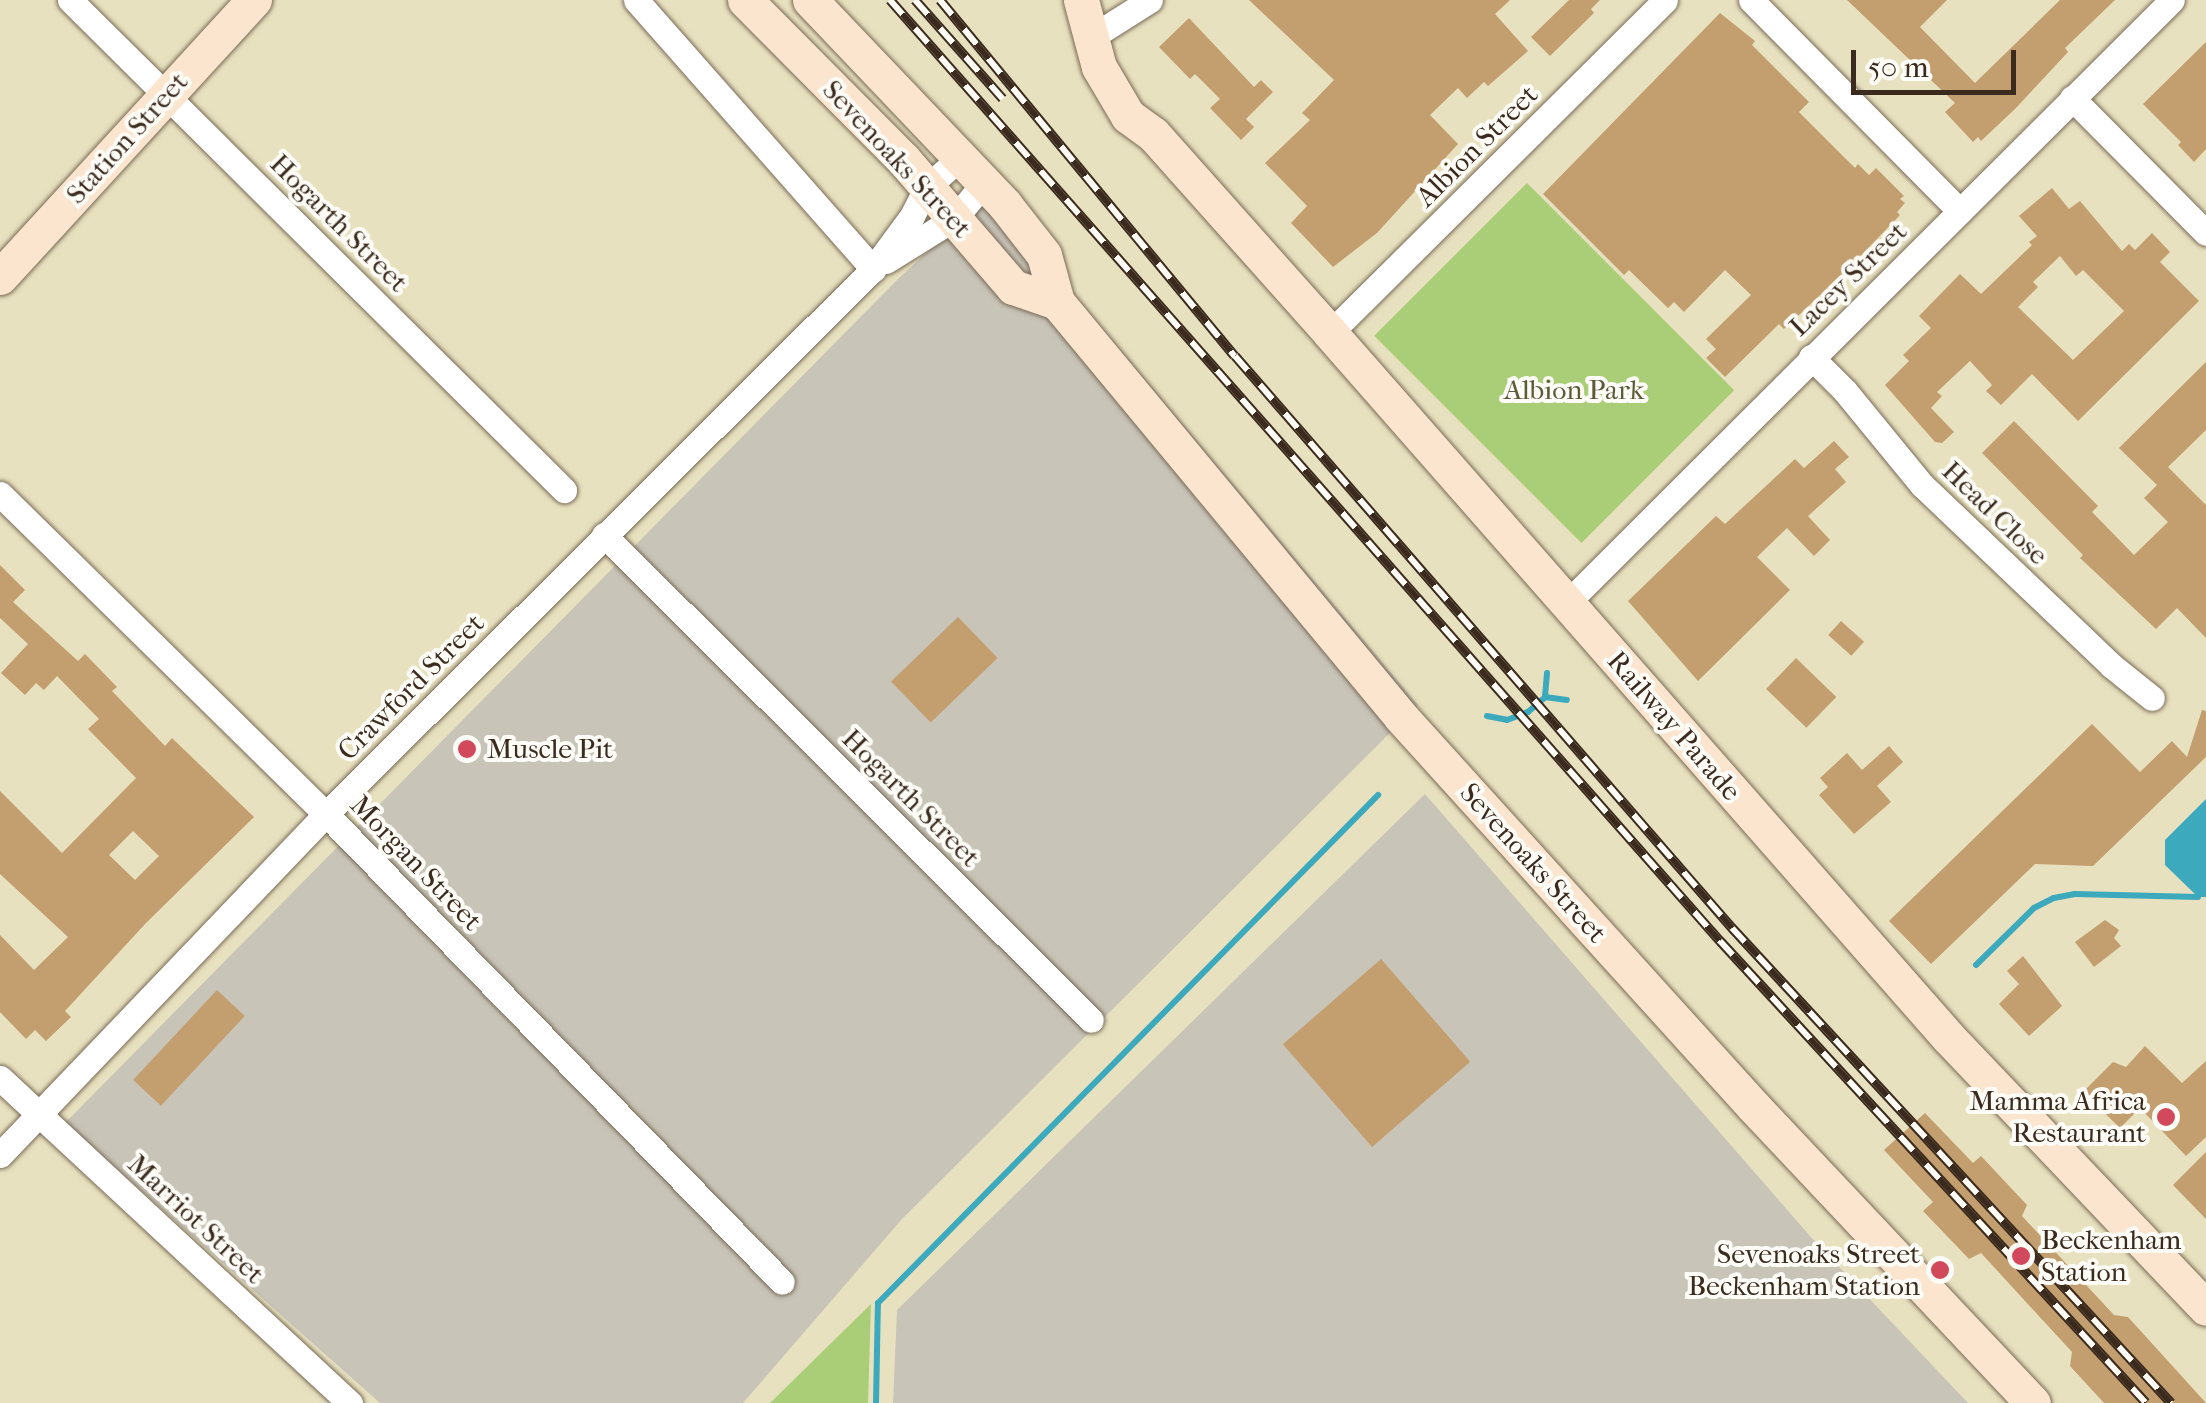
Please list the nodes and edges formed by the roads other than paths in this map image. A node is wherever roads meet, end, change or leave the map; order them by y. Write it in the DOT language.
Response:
graph roads {
  1 [pos="70,0"];
  2 [pos="254,0"];
  3 [pos="636,0"];
  4 [pos="745,0"];
  5 [pos="810,0"];
  6 [pos="1150,0"];
  7 [pos="1664,0"];
  8 [pos="1750,0"];
  9 [pos="2172,0"];
  10 [pos="1092,11"];
  11 [pos="166,95"];
  12 [pos="2072,98"];
  13 [pos="973,170"];
  14 [pos="926,187"];
  15 [pos="1960,211"];
  16 [pos="955,218"];
  17 [pos="2206,233"];
  18 [pos="873,269"];
  19 [pos="0,277"];
  20 [pos="1057,302"];
  21 [pos="1330,333"];
  22 [pos="1811,357"];
  23 [pos="564,490"];
  24 [pos="0,494"];
  25 [pos="604,535"];
  26 [pos="1567,604"];
  27 [pos="2152,698"];
  28 [pos="326,814"];
  29 [pos="1091,1020"];
  30 [pos="0,1078"];
  31 [pos="38,1114"];
  32 [pos="0,1155"];
  33 [pos="782,1282"];
  34 [pos="2206,1308"];
  35 [pos="350,1403"];
  36 [pos="2033,1403"];
  1 -- 11 [label="street, Hogarth Street"];
  2 -- 11 [label="main road, Station Street"];
  3 -- 18 [label="street"];
  4 -- 14 [label="main road, Sevenoaks Street"];
  5 -- 13 [label="main road, Sevenoaks Street"];
  6 -- 10 [label="street"];
  7 -- 21 [label="street, Albion Street"];
  8 -- 15 [label="street"];
  9 -- 12 [label="street, Lacey Street"];
  10 -- 21 [label="main road, Railway Parade"];
  11 -- 19 [label="main road, Station Street"];
  11 -- 23 [label="street, Hogarth Street"];
  12 -- 15 [label="street, Lacey Street"];
  12 -- 17 [label="street"];
  13 -- 14 [label="street, Crawford Street"];
  13 -- 16 [label="street, Crawford Street"];
  13 -- 20 [label="main road, Sevenoaks Street"];
  14 -- 16 [label="main road, Sevenoaks Street"];
  14 -- 18 [label="street, Crawford Street"];
  15 -- 22 [label="street, Lacey Street"];
  16 -- 18 [label="street, Crawford Street"];
  16 -- 20 [label="main road, Sevenoaks Street"];
  18 -- 25 [label="street, Crawford Street"];
  20 -- 36 [label="main road, Sevenoaks Street"];
  21 -- 26 [label="main road, Railway Parade"];
  22 -- 26 [label="street, Lacey Street"];
  22 -- 27 [label="street, Head Close"];
  24 -- 28 [label="street, Morgan Street"];
  25 -- 28 [label="street, Crawford Street"];
  25 -- 29 [label="street, Hogarth Street"];
  26 -- 34 [label="main road, Railway Parade"];
  28 -- 31 [label="street, Crawford Street"];
  28 -- 33 [label="street, Morgan Street"];
  30 -- 31 [label="street, Marriot Street"];
  31 -- 32 [label="street, Crawford Street"];
  31 -- 35 [label="street, Marriot Street"];
}
